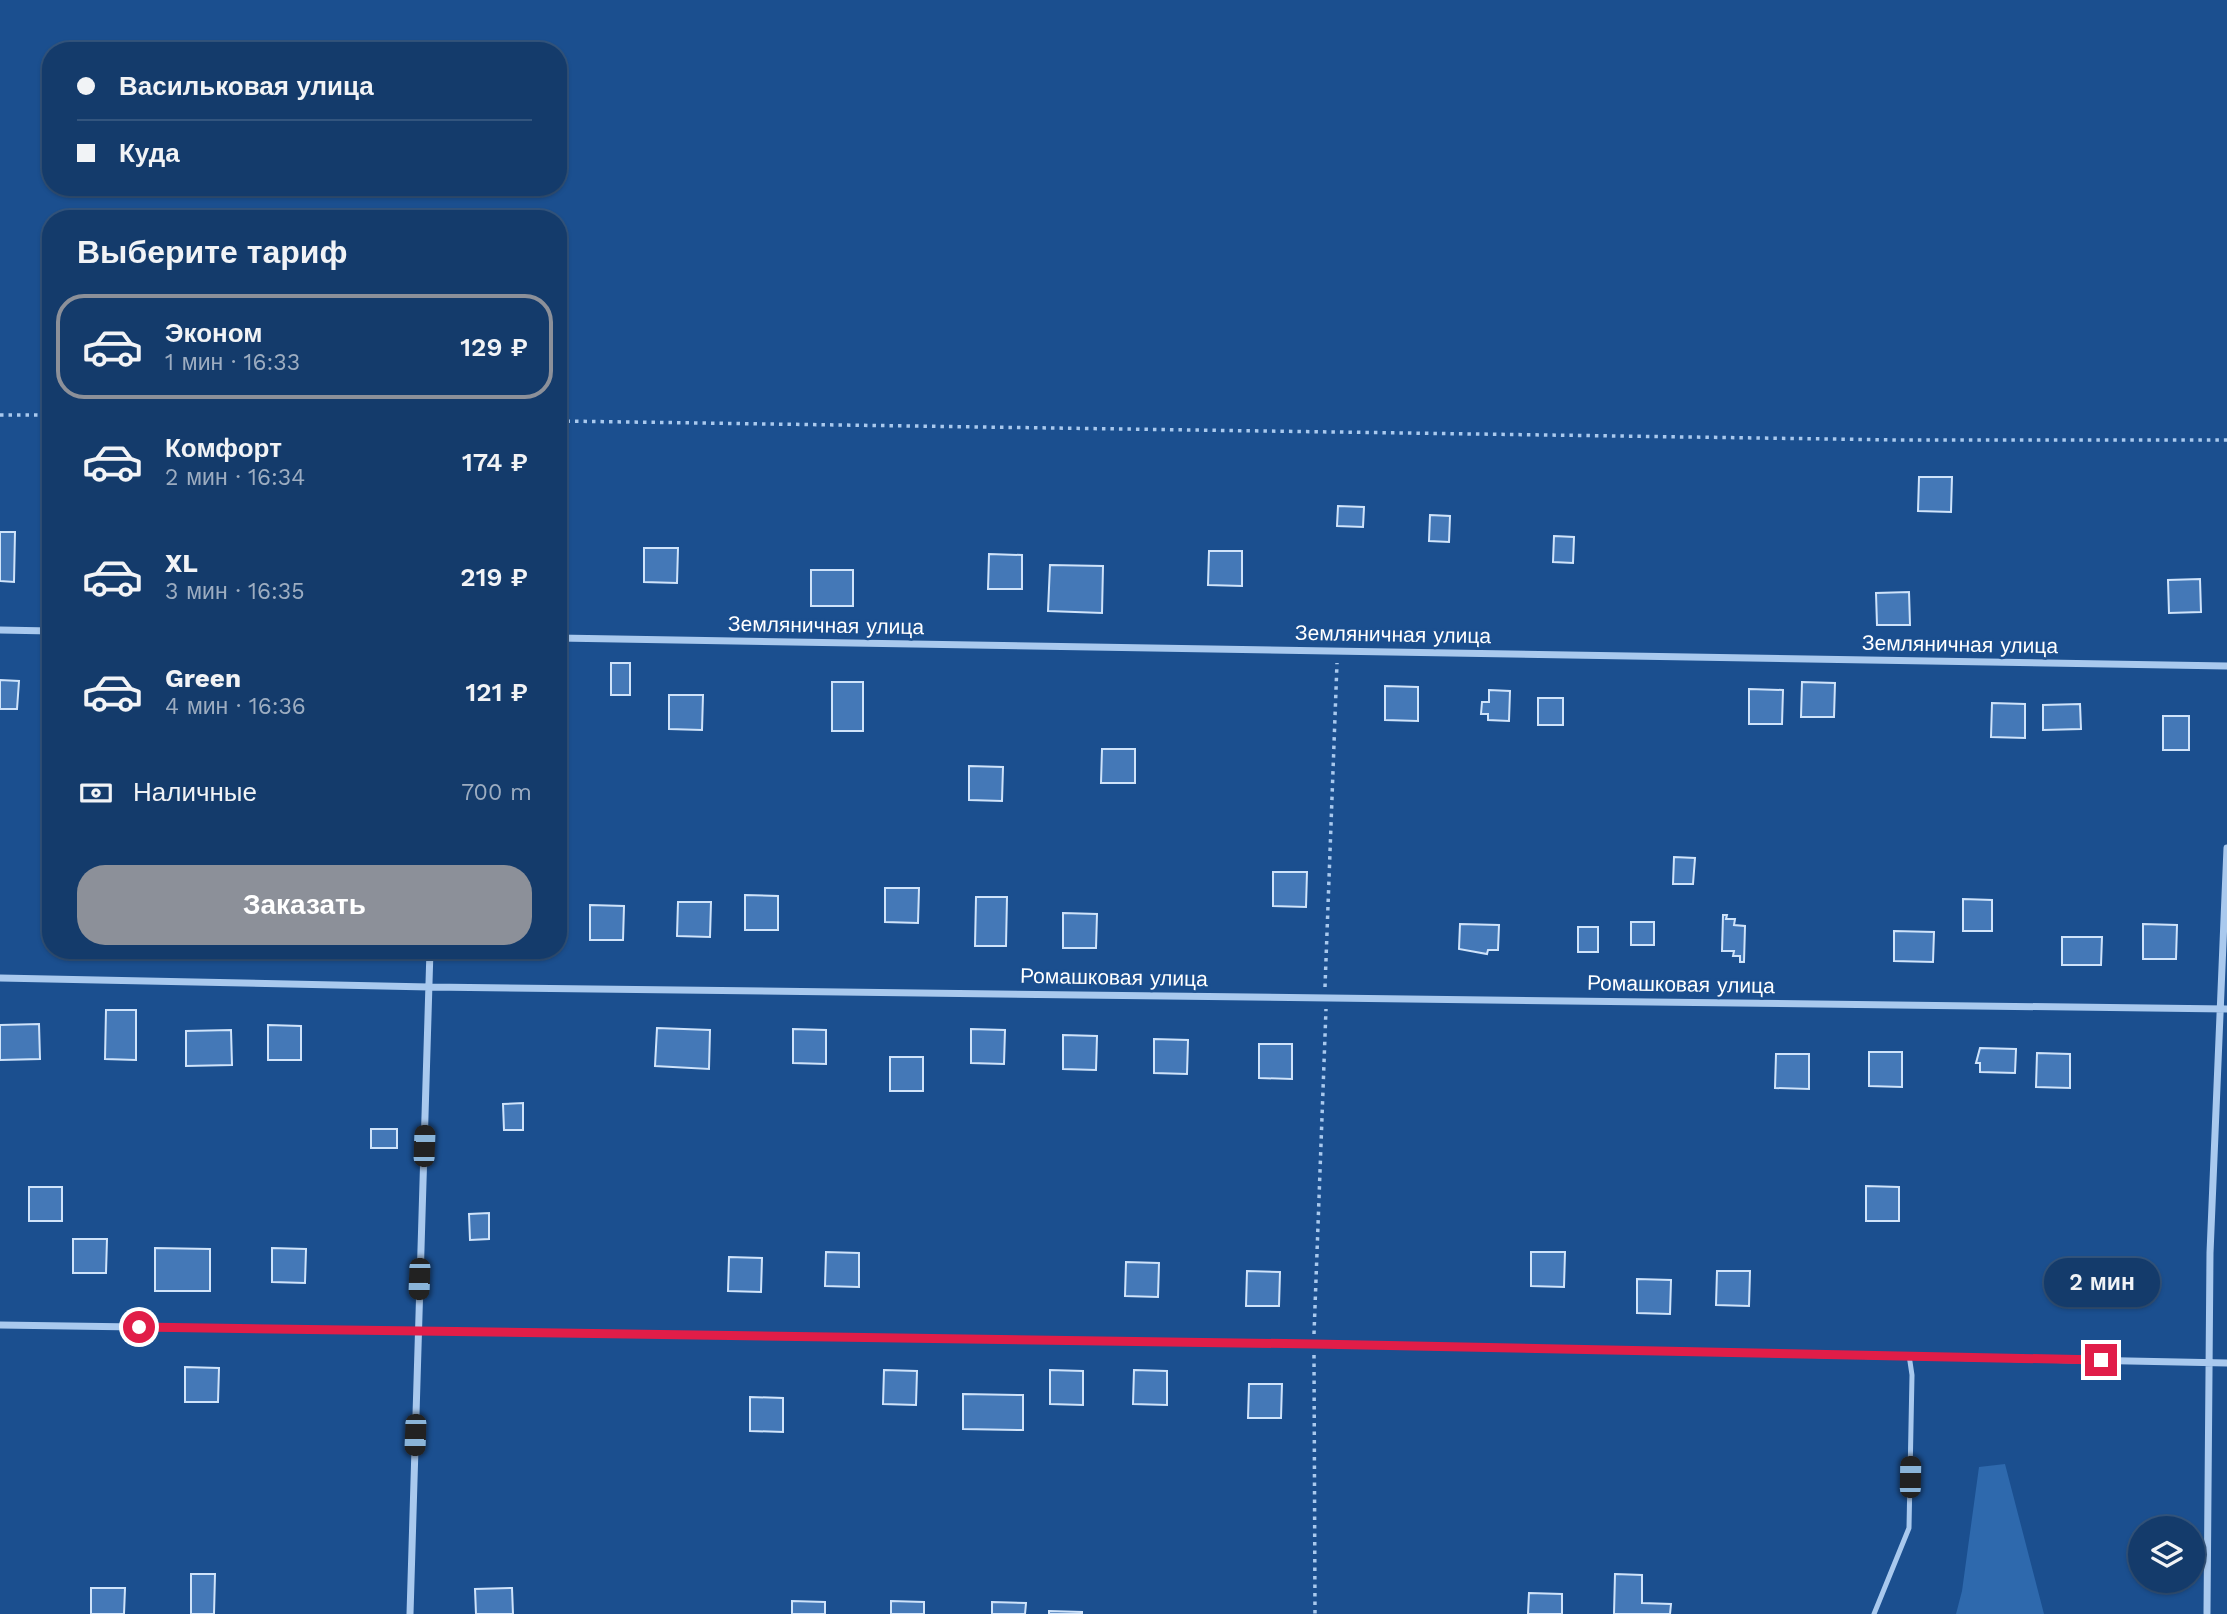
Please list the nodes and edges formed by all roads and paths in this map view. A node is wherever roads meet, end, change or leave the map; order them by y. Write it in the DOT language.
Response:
graph roads {
  1 [pos="0,415"];
  2 [pos="42,415"];
  3 [pos="567,421"];
  4 [pos="2227,440"];
  5 [pos="0,630"];
  6 [pos="42,631"];
  7 [pos="567,638"];
  8 [pos="1338,650"];
  9 [pos="2227,666"];
  10 [pos="2227,848"];
  11 [pos="430,959"];
  12 [pos="0,978"];
  13 [pos="429,987"];
  14 [pos="1326,996"];
  15 [pos="2225,1009"];
  16 [pos="0,1325"];
  17 [pos="417,1332"];
  18 [pos="1314,1344"];
  19 [pos="1909,1355"];
  20 [pos="2210,1363"];
  21 [pos="2227,1363"];
  22 [pos="2207,1613"];
  23 [pos="410,1614"];
  24 [pos="1315,1614"];
  25 [pos="1874,1614"];
  1 -- 2 [label="path"];
  3 -- 4 [label="path"];
  5 -- 6 [label="street"];
  7 -- 8 [label="street, Земляничная улица"];
  8 -- 9 [label="street, Земляничная улица"];
  8 -- 14 [label="path"];
  10 -- 15 [label="street"];
  11 -- 13 [label="street"];
  12 -- 13 [label="street, Ромашковая улица"];
  13 -- 14 [label="street, Ромашковая улица"];
  13 -- 17 [label="street"];
  14 -- 15 [label="street, Ромашковая улица"];
  14 -- 18 [label="path"];
  15 -- 20 [label="street"];
  16 -- 17 [label="street"];
  17 -- 18 [label="street"];
  17 -- 23 [label="street"];
  18 -- 19 [label="street"];
  18 -- 24 [label="path"];
  19 -- 20 [label="street"];
  19 -- 25 [label="lane"];
  20 -- 21 [label="street"];
  20 -- 22 [label="street"];
}
